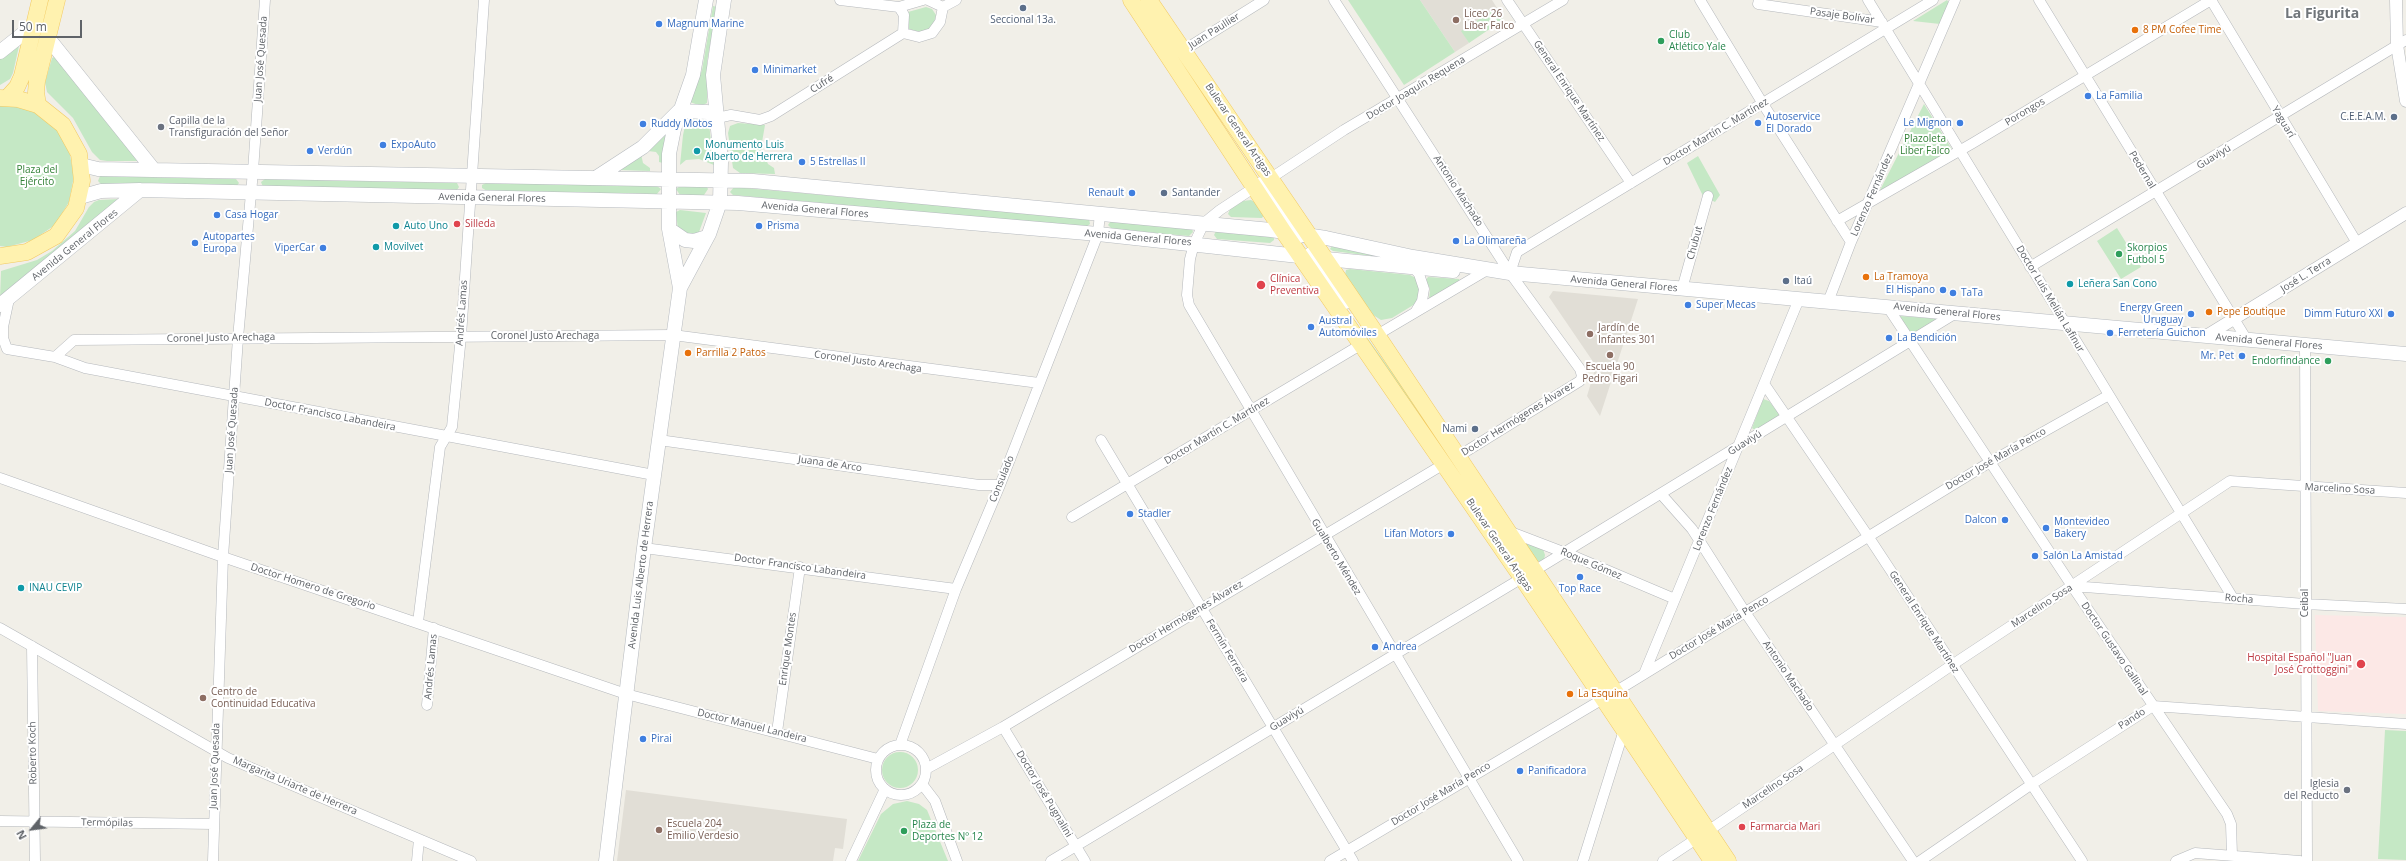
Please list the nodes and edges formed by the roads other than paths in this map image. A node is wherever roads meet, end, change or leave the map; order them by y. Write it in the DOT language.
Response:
graph roads {
  1 [pos="40,0"];
  2 [pos="57,0"];
  3 [pos="265,0"];
  4 [pos="484,0"];
  5 [pos="706,0"];
  6 [pos="724,0"];
  7 [pos="840,0"];
  8 [pos="923,0"];
  9 [pos="928,0"];
  10 [pos="956,0"];
  11 [pos="1131,0"];
  12 [pos="1149,0"];
  13 [pos="1264,0"];
  14 [pos="1334,0"];
  15 [pos="1507,0"];
  16 [pos="1563,0"];
  17 [pos="1700,0"];
  18 [pos="1759,0"];
  19 [pos="1868,0"];
  20 [pos="1933,0"];
  21 [pos="1955,0"];
  22 [pos="2039,0"];
  23 [pos="2211,0"];
  24 [pos="2396,0"];
  25 [pos="899,7"];
  26 [pos="943,7"];
  27 [pos="1523,24"];
  28 [pos="34,25"];
  29 [pos="1884,25"];
  30 [pos="904,33"];
  31 [pos="48,38"];
  32 [pos="2402,43"];
  33 [pos="1184,50"];
  34 [pos="0,52"];
  35 [pos="2085,76"];
  36 [pos="1919,84"];
  37 [pos="4,98"];
  38 [pos="1399,98"];
  39 [pos="2406,101"];
  40 [pos="1763,104"];
  41 [pos="38,105"];
  42 [pos="680,111"];
  43 [pos="717,118"];
  44 [pos="2280,118"];
  45 [pos="1960,151"];
  46 [pos="81,165"];
  47 [pos="153,169"];
  48 [pos="253,171"];
  49 [pos="1244,172"];
  50 [pos="472,176"];
  51 [pos="595,178"];
  52 [pos="1271,178"];
  53 [pos="669,179"];
  54 [pos="721,180"];
  55 [pos="1631,183"];
  56 [pos="1254,188"];
  57 [pos="140,190"];
  58 [pos="2156,192"];
  59 [pos="251,194"];
  60 [pos="1708,196"];
  61 [pos="80,197"];
  62 [pos="470,198"];
  63 [pos="669,201"];
  64 [pos="720,202"];
  65 [pos="1868,205"];
  66 [pos="1100,213"];
  67 [pos="2406,213"];
  68 [pos="1837,221"];
  69 [pos="1204,223"];
  70 [pos="669,229"];
  71 [pos="1297,233"];
  72 [pos="1098,234"];
  73 [pos="707,237"];
  74 [pos="1850,242"];
  75 [pos="2357,243"];
  76 [pos="1194,244"];
  77 [pos="2,257"];
  78 [pos="1313,258"];
  79 [pos="2030,267"];
  80 [pos="1414,268"];
  81 [pos="1487,270"];
  82 [pos="1510,273"];
  83 [pos="680,288"];
  84 [pos="1682,289"];
  85 [pos="1799,299"];
  86 [pos="5,302"];
  87 [pos="1828,302"];
  88 [pos="1888,306"];
  89 [pos="1415,313"];
  90 [pos="1956,313"];
  91 [pos="2234,319"];
  92 [pos="2064,324"];
  93 [pos="673,335"];
  94 [pos="1377,335"];
  95 [pos="461,336"];
  96 [pos="2206,336"];
  97 [pos="238,338"];
  98 [pos="1910,340"];
  99 [pos="2247,340"];
  100 [pos="1362,344"];
  101 [pos="2305,345"];
  102 [pos="7,349"];
  103 [pos="2406,354"];
  104 [pos="55,357"];
  105 [pos="1580,381"];
  106 [pos="1039,384"];
  107 [pos="1765,385"];
  108 [pos="2109,395"];
  109 [pos="234,397"];
  110 [pos="1250,412"];
  111 [pos="1786,417"];
  112 [pos="446,437"];
  113 [pos="659,440"];
  114 [pos="1101,440"];
  115 [pos="1738,447"];
  116 [pos="1450,460"];
  117 [pos="1990,462"];
  118 [pos="654,475"];
  119 [pos="0,478"];
  120 [pos="1000,484"];
  121 [pos="1127,485"];
  122 [pos="2304,487"];
  123 [pos="2406,493"];
  124 [pos="1662,494"];
  125 [pos="2180,514"];
  126 [pos="1072,517"];
  127 [pos="1506,530"];
  128 [pos="1323,535"];
  129 [pos="1868,536"];
  130 [pos="1700,542"];
  131 [pos="644,548"];
  132 [pos="1565,552"];
  133 [pos="223,558"];
  134 [pos="800,567"];
  135 [pos="1528,575"];
  136 [pos="2072,586"];
  137 [pos="956,589"];
  138 [pos="2233,598"];
  139 [pos="1675,599"];
  140 [pos="2305,604"];
  141 [pos="1201,608"];
  142 [pos="2406,609"];
  143 [pos="1745,612"];
  144 [pos="418,622"];
  145 [pos="0,628"];
  146 [pos="434,628"];
  147 [pos="32,646"];
  148 [pos="1395,654"];
  149 [pos="1952,665"];
  150 [pos="1644,674"];
  151 [pos="626,694"];
  152 [pos="1609,695"];
  153 [pos="428,706"];
  154 [pos="2152,706"];
  155 [pos="2306,718"];
  156 [pos="2406,724"];
  157 [pos="1004,727"];
  158 [pos="1273,728"];
  159 [pos="1624,730"];
  160 [pos="777,732"];
  161 [pos="900,745"];
  162 [pos="1835,746"];
  163 [pos="217,751"];
  164 [pos="878,760"];
  165 [pos="926,769"];
  166 [pos="1468,777"];
  167 [pos="922,784"];
  168 [pos="2032,784"];
  169 [pos="885,790"];
  170 [pos="0,821"];
  171 [pos="34,822"];
  172 [pos="214,824"];
  173 [pos="1702,835"];
  174 [pos="419,839"];
  175 [pos="1076,846"];
  176 [pos="1346,851"];
  177 [pos="2232,855"];
  178 [pos="35,861"];
  179 [pos="213,861"];
  180 [pos="417,861"];
  181 [pos="471,861"];
  182 [pos="606,861"];
  183 [pos="851,861"];
  184 [pos="957,861"];
  185 [pos="1051,861"];
  186 [pos="1085,861"];
  187 [pos="1330,861"];
  188 [pos="1352,861"];
  189 [pos="1518,861"];
  190 [pos="1583,861"];
  191 [pos="1663,861"];
  192 [pos="1712,861"];
  193 [pos="1728,861"];
  194 [pos="1913,861"];
  195 [pos="1920,861"];
  196 [pos="2082,861"];
  197 [pos="2176,861"];
  198 [pos="2300,861"];
  199 [pos="2307,861"];
  1 -- 28 [label="main road"];
  2 -- 31 [label="main road"];
  3 -- 48 [label="street, Juan José Quesada"];
  4 -- 50 [label="street, Andrés Lamas"];
  5 -- 42 [label="main road, Avenida Luis Alberto de Herrera"];
  6 -- 43 [label="main road, Avenida Luis Alberto de Herrera"];
  7 -- 25 [label="street"];
  8 -- 25 [label="street"];
  9 -- 26 [label="street"];
  10 -- 26 [label="street"];
  11 -- 49 [label="main road, Bulevar General Artigas"];
  12 -- 33 [label="main road, Bulevar General Artigas"];
  13 -- 33 [label="street, Juan Paullier"];
  14 -- 38 [label="street, Antonio Machado"];
  15 -- 27 [label="street, General Enrique Martínez"];
  16 -- 27 [label="street, Doctor Joaquín Requena"];
  17 -- 40 [label="street"];
  18 -- 29 [label="street, Pasaje Bolívar"];
  19 -- 29 [label="street, Doctor Luis Melián Lafinur"];
  20 -- 29 [label="street, Doctor Martín C. Martínez"];
  21 -- 36 [label="street, Lorenzo Fernández"];
  22 -- 35 [label="street, Pedernal"];
  23 -- 35 [label="street, Porongos"];
  23 -- 44 [label="street, Yaguarí"];
  24 -- 32 [label="street"];
  25 -- 30 [label="street"];
  26 -- 30 [label="street"];
  27 -- 38 [label="street, Doctor Joaquín Requena"];
  27 -- 55 [label="street, General Enrique Martínez"];
  28 -- 34 [label="main road"];
  28 -- 37 [label="main road"];
  29 -- 36 [label="street, Doctor Luis Melián Lafinur"];
  29 -- 40 [label="street, Doctor Martín C. Martínez"];
  30 -- 43 [label="street, Cufré"];
  31 -- 41 [label="main road"];
  31 -- 47 [label="main road"];
  32 -- 39 [label="street"];
  32 -- 44 [label="street, Guaviyú"];
  33 -- 52 [label="main road, Bulevar General Artigas"];
  35 -- 45 [label="street, Porongos"];
  35 -- 58 [label="street, Pedernal"];
  36 -- 45 [label="street, Doctor Luis Melián Lafinur"];
  36 -- 65 [label="street, Lorenzo Fernández"];
  37 -- 41 [label="main road"];
  38 -- 52 [label="street, Doctor Joaquín Requena"];
  38 -- 82 [label="street, Antonio Machado"];
  40 -- 55 [label="street, Doctor Martín C. Martínez"];
  40 -- 68 [label="street"];
  41 -- 46 [label="main road"];
  42 -- 43 [label="main road, Cufré"];
  42 -- 51 [label="main road, Avenida Luis Alberto de Herrera"];
  42 -- 53 [label="main road, Avenida Luis Alberto de Herrera"];
  43 -- 54 [label="main road, Avenida Luis Alberto de Herrera"];
  44 -- 58 [label="street, Guaviyú"];
  44 -- 75 [label="street, Yaguarí"];
  45 -- 65 [label="street, Porongos"];
  45 -- 79 [label="street, Doctor Luis Melián Lafinur"];
  46 -- 47 [label="main road, Avenida General Flores"];
  46 -- 61 [label="main road"];
  47 -- 48 [label="main road, Avenida General Flores"];
  48 -- 50 [label="main road, Avenida General Flores"];
  48 -- 59 [label="street, Juan José Quesada"];
  49 -- 56 [label="main road, Bulevar General Artigas"];
  49 -- 71 [label="main road, Bulevar General Artigas"];
  50 -- 51 [label="main road, Avenida General Flores"];
  50 -- 62 [label="street, Andrés Lamas"];
  51 -- 53 [label="main road, Avenida General Flores"];
  52 -- 71 [label="main road, Bulevar General Artigas"];
  53 -- 54 [label="main road, Avenida General Flores"];
  53 -- 63 [label="main road, Avenida Luis Alberto de Herrera"];
  54 -- 64 [label="main road, Avenida Luis Alberto de Herrera"];
  54 -- 66 [label="main road, Avenida General Flores"];
  55 -- 82 [label="street, Doctor Martín C. Martínez"];
  56 -- 69 [label="street"];
  56 -- 71 [label="main road, Bulevar General Artigas"];
  57 -- 59 [label="main road, Avenida General Flores"];
  57 -- 61 [label="main road, Avenida General Flores"];
  57 -- 86 [label="main road, Avenida General Flores"];
  58 -- 79 [label="street, Guaviyú"];
  58 -- 91 [label="street, Pedernal"];
  59 -- 62 [label="main road, Avenida General Flores"];
  59 -- 97 [label="street, Juan José Quesada"];
  60 -- 84 [label="street, Chubut"];
  61 -- 77 [label="main road"];
  62 -- 63 [label="main road, Avenida General Flores"];
  62 -- 95 [label="street, Andrés Lamas"];
  63 -- 64 [label="main road, Avenida General Flores"];
  63 -- 70 [label="main road, Avenida Luis Alberto de Herrera"];
  64 -- 72 [label="main road, Avenida General Flores"];
  64 -- 73 [label="main road, Avenida Luis Alberto de Herrera"];
  65 -- 68 [label="street, Porongos"];
  65 -- 74 [label="street, Lorenzo Fernández"];
  66 -- 69 [label="main road, Avenida General Flores"];
  66 -- 72 [label="street, Consulado"];
  67 -- 75 [label="street, José L. Terra"];
  68 -- 74 [label="street"];
  69 -- 71 [label="main road, Avenida General Flores"];
  69 -- 76 [label="street"];
  70 -- 73 [label="main road"];
  70 -- 83 [label="main road, Avenida Luis Alberto de Herrera"];
  71 -- 78 [label="main road, Bulevar General Artigas"];
  71 -- 78 [label="main road, Bulevar General Artigas"];
  71 -- 81 [label="main road, Avenida General Flores"];
  72 -- 76 [label="main road, Avenida General Flores"];
  72 -- 106 [label="street, Consulado"];
  73 -- 83 [label="main road, Avenida Luis Alberto de Herrera"];
  74 -- 87 [label="street, Lorenzo Fernández"];
  75 -- 91 [label="street, José L. Terra"];
  76 -- 78 [label="main road, Avenida General Flores"];
  76 -- 110 [label="street, Gualberto Méndez"];
  78 -- 80 [label="main road, Avenida General Flores"];
  78 -- 94 [label="main road, Bulevar General Artigas"];
  78 -- 100 [label="main road, Bulevar General Artigas"];
  79 -- 92 [label="street, Doctor Luis Melián Lafinur"];
  80 -- 81 [label="main road, Avenida General Flores"];
  80 -- 89 [label="street"];
  81 -- 82 [label="main road, Avenida General Flores"];
  81 -- 89 [label="street"];
  82 -- 84 [label="main road, Avenida General Flores"];
  82 -- 105 [label="street, Antonio Machado"];
  83 -- 93 [label="main road, Avenida Luis Alberto de Herrera"];
  84 -- 85 [label="main road, Avenida General Flores"];
  85 -- 87 [label="main road, Avenida General Flores"];
  85 -- 107 [label="street, Lorenzo Fernández"];
  86 -- 102 [label="street, Avenida General Flores"];
  87 -- 88 [label="main road, Avenida General Flores"];
  88 -- 90 [label="main road, Avenida General Flores"];
  88 -- 98 [label="street, Doctor Gustavo Gallinal"];
  89 -- 94 [label="street"];
  90 -- 92 [label="main road, Avenida General Flores"];
  90 -- 98 [label="street, Guaviyú"];
  91 -- 96 [label="street, José L. Terra"];
  91 -- 99 [label="street, Pedernal"];
  92 -- 96 [label="main road, Avenida General Flores"];
  92 -- 108 [label="street, Doctor Luis Melián Lafinur"];
  93 -- 95 [label="street, Coronel Justo Arechaga"];
  93 -- 106 [label="street, Coronel Justo Arechaga"];
  93 -- 113 [label="main road, Avenida Luis Alberto de Herrera"];
  94 -- 116 [label="main road, Bulevar General Artigas"];
  95 -- 97 [label="street, Coronel Justo Arechaga"];
  95 -- 112 [label="street, Andrés Lamas"];
  96 -- 99 [label="main road, Avenida General Flores"];
  97 -- 104 [label="street, Coronel Justo Arechaga"];
  97 -- 109 [label="street, Juan José Quesada"];
  98 -- 111 [label="street, Guaviyú"];
  98 -- 117 [label="street, Doctor Gustavo Gallinal"];
  99 -- 101 [label="main road, Avenida General Flores"];
  100 -- 110 [label="street, Doctor Martín C. Martínez"];
  100 -- 116 [label="main road, Bulevar General Artigas"];
  101 -- 103 [label="main road, Avenida General Flores"];
  101 -- 122 [label="street, Ceibal"];
  102 -- 104 [label="street, Doctor Francisco Labandeira"];
  104 -- 109 [label="street, Doctor Francisco Labandeira"];
  105 -- 116 [label="street, Doctor Hermógenes Álvarez"];
  106 -- 120 [label="street, Consulado"];
  107 -- 111 [label="street, General Enrique Martínez"];
  107 -- 115 [label="street, Lorenzo Fernández"];
  108 -- 117 [label="street, Doctor José María Penco"];
  108 -- 125 [label="street, Doctor Luis Melián Lafinur"];
  109 -- 112 [label="street, Doctor Francisco Labandeira"];
  109 -- 133 [label="street, Juan José Quesada"];
  110 -- 121 [label="street, Doctor Martín C. Martínez"];
  110 -- 128 [label="street, Gualberto Méndez"];
  111 -- 115 [label="street, Guaviyú"];
  111 -- 129 [label="street, General Enrique Martínez"];
  112 -- 118 [label="street, Doctor Francisco Labandeira"];
  112 -- 144 [label="street, Andrés Lamas"];
  113 -- 118 [label="main road, Avenida Luis Alberto de Herrera"];
  113 -- 120 [label="street, Juana de Arco"];
  114 -- 121 [label="street, Fermín Ferreira"];
  115 -- 124 [label="street, Guaviyú"];
  115 -- 130 [label="street, Lorenzo Fernández"];
  116 -- 127 [label="main road, Bulevar General Artigas"];
  116 -- 128 [label="street, Doctor Hermógenes Álvarez"];
  116 -- 135 [label="main road, Bulevar General Artigas"];
  117 -- 129 [label="street, Doctor José María Penco"];
  117 -- 136 [label="street, Doctor Gustavo Gallinal"];
  118 -- 131 [label="main road, Avenida Luis Alberto de Herrera"];
  119 -- 133 [label="street, Doctor Homero de Gregorio"];
  120 -- 137 [label="street, Consulado"];
  121 -- 126 [label="street, Doctor Martín C. Martínez"];
  121 -- 141 [label="street, Fermín Ferreira"];
  122 -- 123 [label="street, Marcelino Sosa"];
  122 -- 125 [label="street, Marcelino Sosa"];
  122 -- 140 [label="street, Ceibal"];
  124 -- 130 [label="street, Antonio Machado"];
  124 -- 132 [label="street, Guaviyú"];
  125 -- 136 [label="street, Marcelino Sosa"];
  125 -- 138 [label="street, Doctor Luis Melián Lafinur"];
  127 -- 132 [label="street, Roque Gómez"];
  127 -- 135 [label="main road, Bulevar General Artigas"];
  128 -- 141 [label="street, Doctor Hermógenes Álvarez"];
  128 -- 148 [label="street, Gualberto Méndez"];
  129 -- 143 [label="street, Doctor José María Penco"];
  129 -- 149 [label="street, General Enrique Martínez"];
  130 -- 139 [label="street, Lorenzo Fernández"];
  130 -- 143 [label="street, Antonio Machado"];
  131 -- 134 [label="street, Doctor Francisco Labandeira"];
  131 -- 151 [label="main road, Avenida Luis Alberto de Herrera"];
  132 -- 135 [label="street, Guaviyú"];
  132 -- 139 [label="street, Roque Gómez"];
  133 -- 144 [label="street, Doctor Homero de Gregorio"];
  133 -- 163 [label="street, Juan José Quesada"];
  134 -- 137 [label="street, Doctor Francisco Labandeira"];
  134 -- 160 [label="street, Enrique Montes"];
  135 -- 148 [label="street, Guaviyú"];
  135 -- 152 [label="main road, Bulevar General Artigas"];
  136 -- 138 [label="street, Rocha"];
  136 -- 149 [label="street, Marcelino Sosa"];
  136 -- 154 [label="street, Doctor Gustavo Gallinal"];
  137 -- 161 [label="street, Consulado"];
  138 -- 140 [label="street, Rocha"];
  139 -- 150 [label="street, Lorenzo Fernández"];
  140 -- 142 [label="street, Rocha"];
  140 -- 155 [label="street, Ceibal"];
  141 -- 157 [label="street, Doctor Hermógenes Álvarez"];
  141 -- 158 [label="street, Fermín Ferreira"];
  143 -- 150 [label="street, Doctor José María Penco"];
  143 -- 162 [label="street, Antonio Machado"];
  144 -- 146 [label="street, Doctor Homero de Gregorio"];
  145 -- 147 [label="street, Margarita Uriarte de Herrera"];
  146 -- 151 [label="street, Doctor Homero de Gregorio"];
  146 -- 153 [label="street, Andrés Lamas"];
  147 -- 163 [label="street, Margarita Uriarte de Herrera"];
  147 -- 171 [label="street, Roberto Koch"];
  148 -- 158 [label="street, Guaviyú"];
  148 -- 166 [label="street, Gualberto Méndez"];
  149 -- 162 [label="street, Marcelino Sosa"];
  149 -- 168 [label="street, General Enrique Martínez"];
  150 -- 152 [label="street, Doctor José María Penco"];
  151 -- 160 [label="street, Doctor Manuel Landeira"];
  151 -- 182 [label="main road, Avenida Luis Alberto de Herrera"];
  152 -- 159 [label="main road, Bulevar General Artigas"];
  152 -- 166 [label="street, Doctor José María Penco"];
  152 -- 173 [label="main road, Bulevar General Artigas"];
  154 -- 155 [label="street, Pando"];
  154 -- 168 [label="street, Pando"];
  154 -- 177 [label="street, Doctor Gustavo Gallinal"];
  155 -- 156 [label="street, Pando"];
  155 -- 199 [label="street, Ceibal"];
  157 -- 165 [label="street, Doctor Hermógenes Álvarez"];
  157 -- 175 [label="street, Doctor José Pugnalini"];
  158 -- 175 [label="street, Guaviyú"];
  158 -- 176 [label="street, Fermín Ferreira"];
  159 -- 173 [label="main road, Bulevar General Artigas"];
  159 -- 190 [label="street"];
  160 -- 164 [label="street, Doctor Manuel Landeira"];
  161 -- 164 [label="street"];
  161 -- 165 [label="street"];
  162 -- 173 [label="street, Marcelino Sosa"];
  162 -- 194 [label="street, Antonio Machado"];
  163 -- 172 [label="street, Juan José Quesada"];
  163 -- 174 [label="street, Margarita Uriarte de Herrera"];
  164 -- 169 [label="street"];
  165 -- 167 [label="street"];
  166 -- 176 [label="street, Doctor José María Penco"];
  166 -- 189 [label="street, Gualberto Méndez"];
  167 -- 169 [label="street"];
  167 -- 184 [label="street"];
  168 -- 195 [label="street, Pando"];
  168 -- 196 [label="street, General Enrique Martínez"];
  169 -- 183 [label="street"];
  170 -- 171 [label="street, Termópilas"];
  171 -- 172 [label="street, Termópilas"];
  171 -- 178 [label="street, Roberto Koch"];
  172 -- 179 [label="street, Juan José Quesada"];
  173 -- 191 [label="street, Marcelino Sosa"];
  173 -- 192 [label="main road, Bulevar General Artigas"];
  173 -- 193 [label="main road, Bulevar General Artigas"];
  174 -- 180 [label="street"];
  174 -- 181 [label="street, Margarita Uriarte de Herrera"];
  175 -- 185 [label="street, Guaviyú"];
  175 -- 186 [label="street, Doctor José Pugnalini"];
  176 -- 187 [label="street, Doctor José María Penco"];
  176 -- 188 [label="street, Fermín Ferreira"];
  177 -- 197 [label="street"];
  177 -- 198 [label="street"];
}
